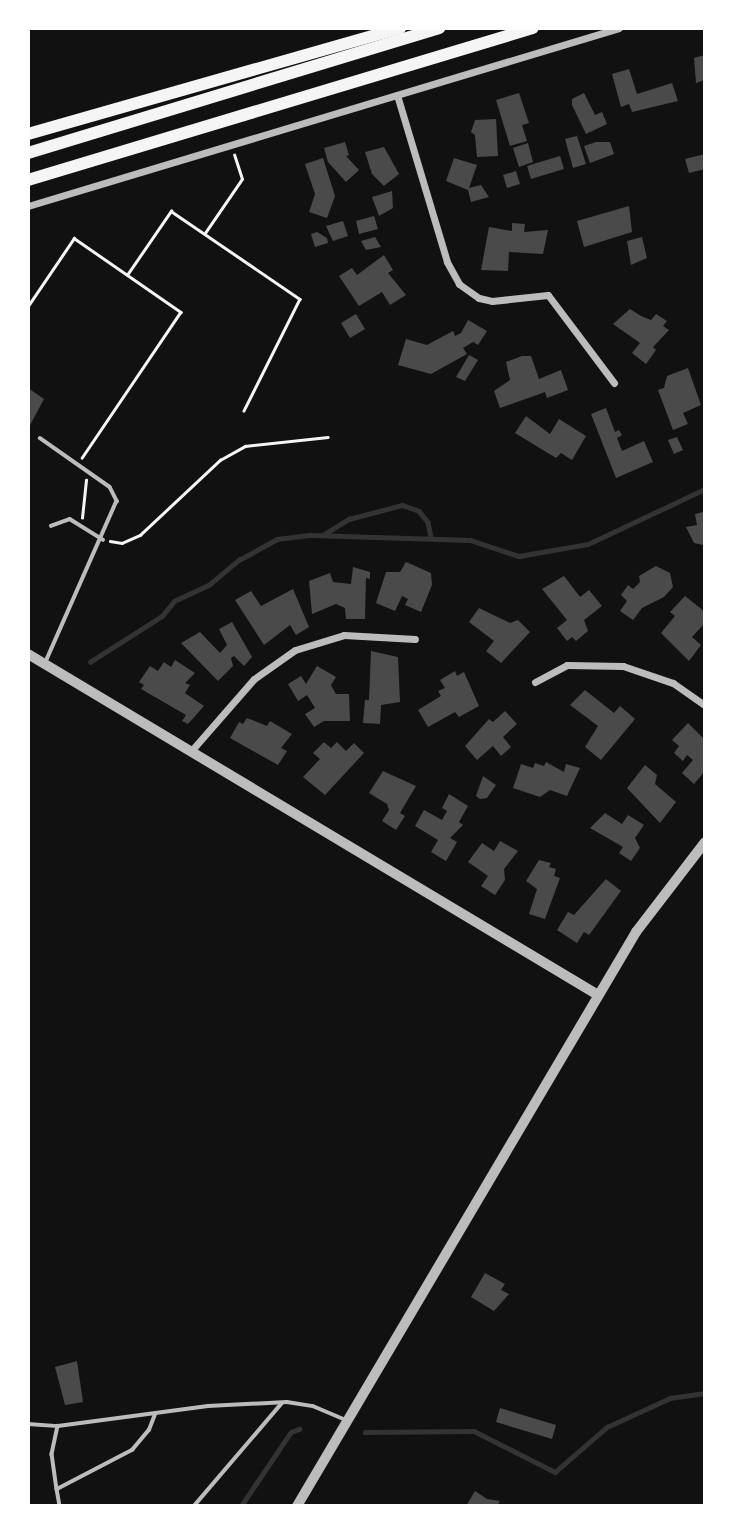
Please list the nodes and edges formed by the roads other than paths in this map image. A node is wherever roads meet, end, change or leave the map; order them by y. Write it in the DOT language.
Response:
graph roads {
  1 [pos="400,28"];
  2 [pos="439,28"];
  3 [pos="533,28"];
  4 [pos="620,28"];
  5 [pos="397,96"];
  6 [pos="28,134"];
  7 [pos="28,153"];
  8 [pos="28,180"];
  9 [pos="28,206"];
  10 [pos="614,383"];
  11 [pos="40,438"];
  12 [pos="51,526"];
  13 [pos="103,540"];
  14 [pos="415,639"];
  15 [pos="28,654"];
  16 [pos="45,664"];
  17 [pos="536,682"];
  18 [pos="705,705"];
  19 [pos="192,750"];
  20 [pos="705,842"];
  21 [pos="598,995"];
  22 [pos="282,1403"];
  23 [pos="155,1413"];
  24 [pos="346,1420"];
  25 [pos="28,1423"];
  26 [pos="58,1426"];
  27 [pos="57,1489"];
  28 [pos="60,1506"];
  29 [pos="194,1506"];
  30 [pos="297,1506"];
  1 -- 6 [label="highway"];
  2 -- 7 [label="highway"];
  3 -- 8 [label="highway"];
  4 -- 5 [label="street"];
  5 -- 9 [label="street"];
  5 -- 10 [label="street"];
  11 -- 13 [label="lane"];
  12 -- 13 [label="lane"];
  13 -- 16 [label="lane"];
  14 -- 19 [label="street"];
  15 -- 16 [label="street"];
  16 -- 19 [label="street"];
  17 -- 18 [label="street"];
  19 -- 21 [label="street"];
  20 -- 21 [label="street"];
  21 -- 24 [label="street"];
  22 -- 23 [label="lane"];
  22 -- 24 [label="lane"];
  22 -- 29 [label="lane"];
  23 -- 26 [label="lane"];
  23 -- 27 [label="lane"];
  24 -- 30 [label="street"];
  25 -- 26 [label="lane"];
  26 -- 27 [label="lane"];
  27 -- 28 [label="lane"];
}
